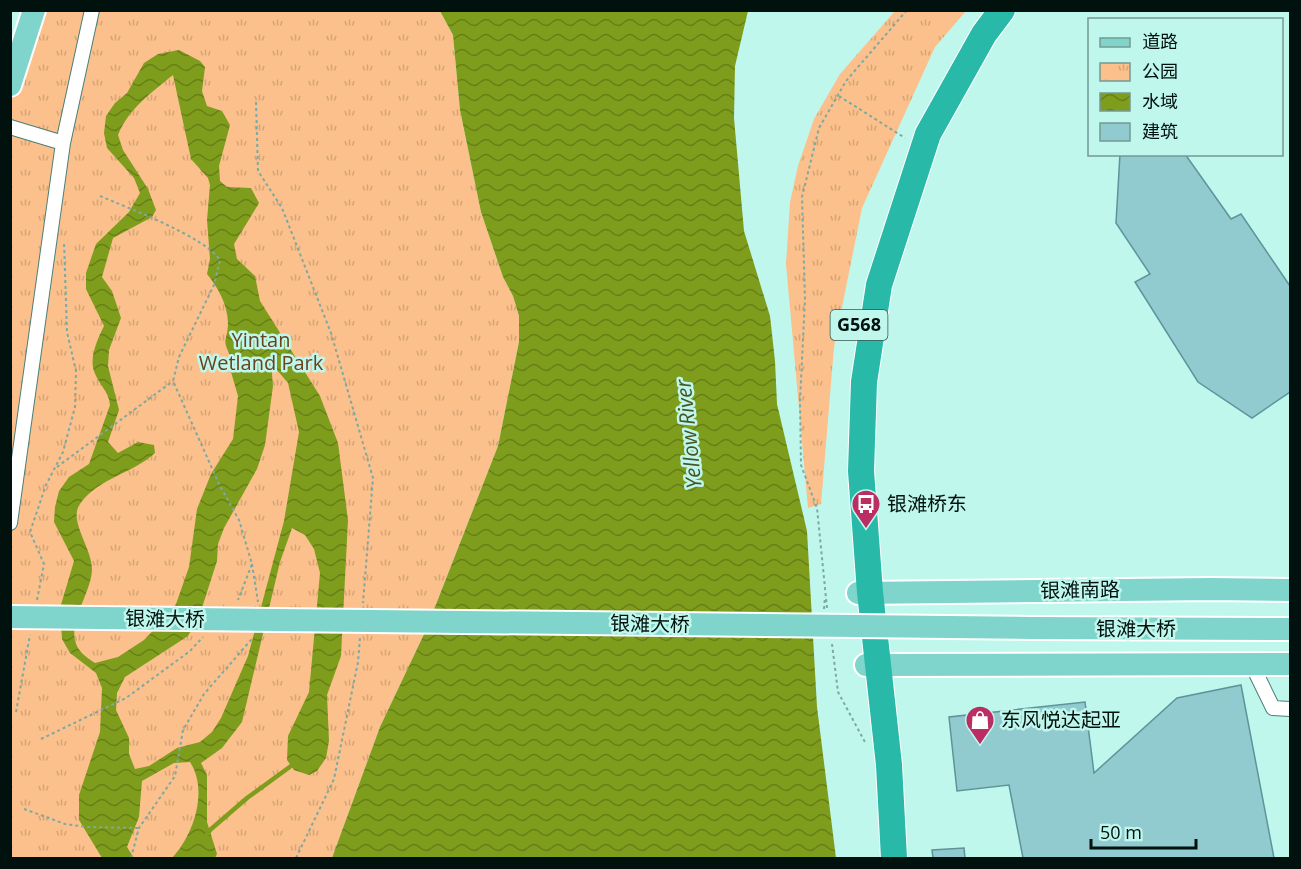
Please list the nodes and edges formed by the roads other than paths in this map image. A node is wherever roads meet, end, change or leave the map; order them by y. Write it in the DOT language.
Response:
graph roads {
  1 [pos="34,10"];
  2 [pos="92,10"];
  3 [pos="986,10"];
  4 [pos="1002,10"];
  5 [pos="10,85"];
  6 [pos="10,127"];
  7 [pos="63,143"];
  8 [pos="10,523"];
  9 [pos="1290,590"];
  10 [pos="864,593"];
  11 [pos="10,603"];
  12 [pos="1290,615"];
  13 [pos="10,617"];
  14 [pos="1290,629"];
  15 [pos="1290,664"];
  16 [pos="872,665"];
  17 [pos="1252,665"];
  18 [pos="1290,709"];
  19 [pos="882,858"];
  20 [pos="894,858"];
  1 -- 5 [label="main road"];
  2 -- 7 [label="street"];
  3 -- 10 [label="highway, G568"];
  4 -- 10 [label="highway, G568"];
  6 -- 7 [label="street"];
  7 -- 8 [label="street"];
  9 -- 10 [label="main road, 银滩南路"];
  10 -- 16 [label="highway, G568"];
  11 -- 12 [label="main road, 银滩大桥"];
  13 -- 14 [label="main road, 银滩大桥, bridge"];
  15 -- 17 [label="main road"];
  16 -- 17 [label="main road"];
  16 -- 19 [label="highway, G568"];
  16 -- 20 [label="highway, G568"];
  17 -- 18 [label="street"];
}
